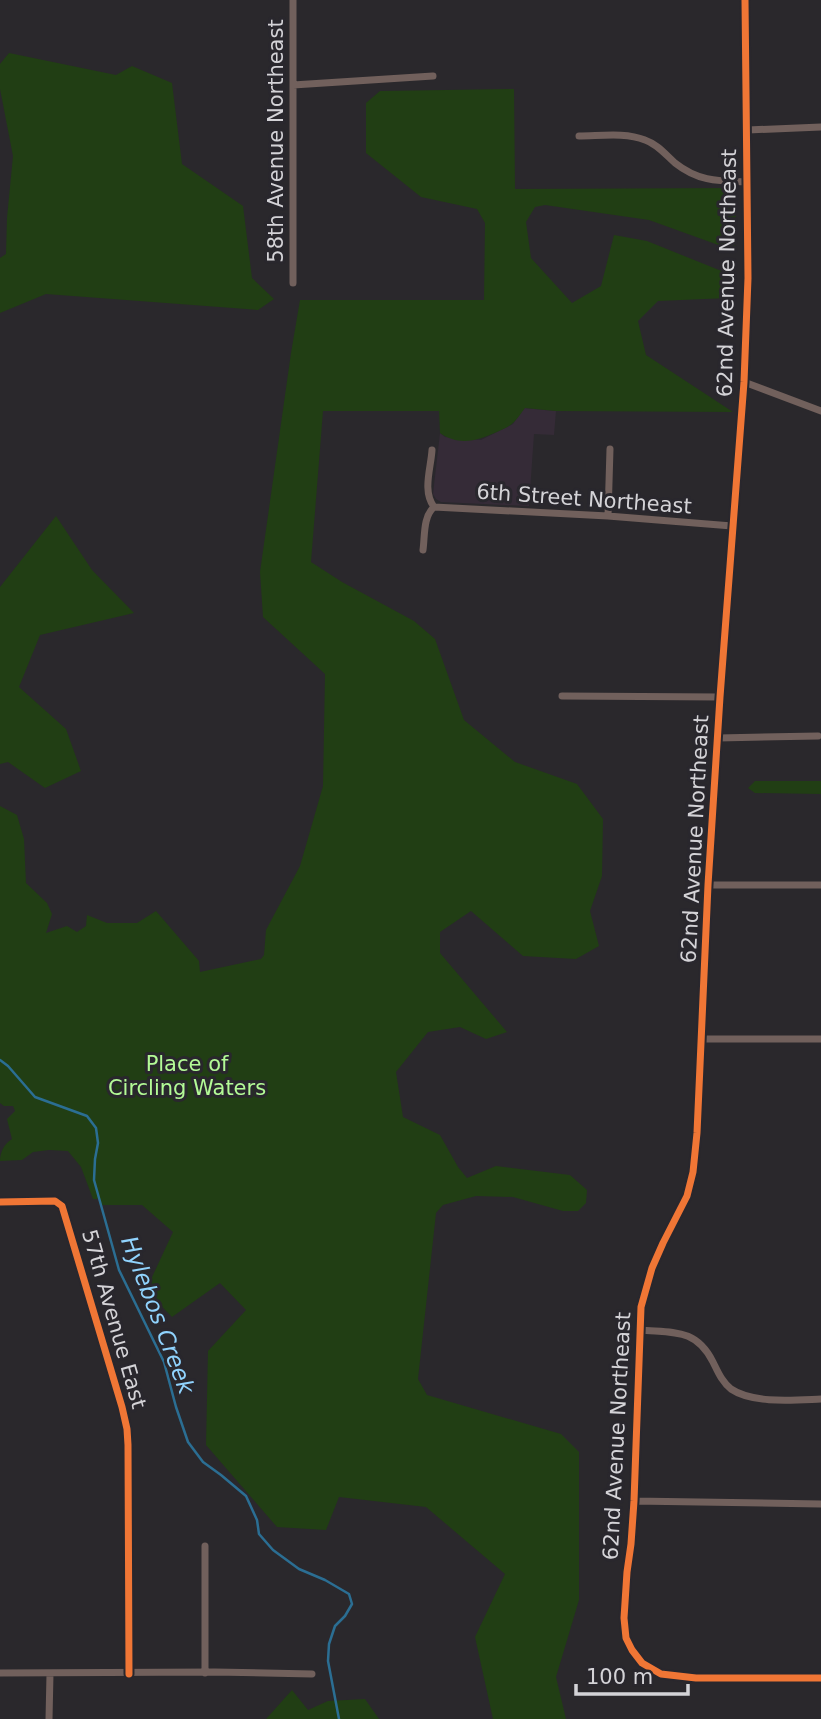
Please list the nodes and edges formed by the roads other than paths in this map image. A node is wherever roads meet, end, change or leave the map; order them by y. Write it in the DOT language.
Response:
graph roads {
  1 [pos="293,0"];
  2 [pos="745,0"];
  3 [pos="433,76"];
  4 [pos="293,85"];
  5 [pos="821,127"];
  6 [pos="747,130"];
  7 [pos="579,136"];
  8 [pos="748,182"];
  9 [pos="293,283"];
  10 [pos="744,382"];
  11 [pos="821,411"];
  12 [pos="610,449"];
  13 [pos="432,450"];
  14 [pos="434,507"];
  15 [pos="608,516"];
  16 [pos="732,526"];
  17 [pos="423,550"];
  18 [pos="562,696"];
  19 [pos="720,697"];
  20 [pos="818,736"];
  21 [pos="718,738"];
  22 [pos="708,885"];
  23 [pos="821,885"];
  24 [pos="701,1039"];
  25 [pos="821,1039"];
  26 [pos="0,1202"];
  27 [pos="640,1330"];
  28 [pos="821,1399"];
  29 [pos="634,1501"];
  30 [pos="821,1504"];
  31 [pos="205,1546"];
  32 [pos="205,1672"];
  33 [pos="0,1673"];
  34 [pos="50,1674"];
  35 [pos="129,1674"];
  36 [pos="312,1674"];
  37 [pos="821,1678"];
  38 [pos="49,1719"];
  1 -- 4 [label="street, 58th Avenue Northeast"];
  2 -- 6 [label="street, 62nd Avenue Northeast"];
  3 -- 4 [label="street"];
  4 -- 9 [label="street, 58th Avenue Northeast"];
  5 -- 6 [label="street"];
  6 -- 8 [label="street, 62nd Avenue Northeast"];
  7 -- 8 [label="street"];
  8 -- 10 [label="street, 62nd Avenue Northeast"];
  10 -- 11 [label="street"];
  10 -- 16 [label="street, 62nd Avenue Northeast"];
  12 -- 15 [label="street"];
  13 -- 14 [label="street"];
  14 -- 15 [label="street, 6th Street Northeast"];
  14 -- 17 [label="street"];
  15 -- 16 [label="street, 6th Street Northeast"];
  16 -- 19 [label="street, 62nd Avenue Northeast"];
  18 -- 19 [label="street"];
  19 -- 21 [label="street, 62nd Avenue Northeast"];
  20 -- 21 [label="street"];
  21 -- 22 [label="street, 62nd Avenue Northeast"];
  22 -- 23 [label="street"];
  22 -- 24 [label="street, 62nd Avenue Northeast"];
  24 -- 25 [label="street"];
  24 -- 27 [label="street, 62nd Avenue Northeast"];
  26 -- 35 [label="street, 57th Avenue East"];
  27 -- 28 [label="street"];
  27 -- 29 [label="street, 62nd Avenue Northeast"];
  29 -- 30 [label="street"];
  29 -- 37 [label="street, 62nd Avenue Northeast"];
  31 -- 32 [label="street"];
  32 -- 35 [label="street"];
  32 -- 36 [label="street"];
  33 -- 34 [label="street"];
  34 -- 35 [label="street"];
  34 -- 38 [label="street"];
}
